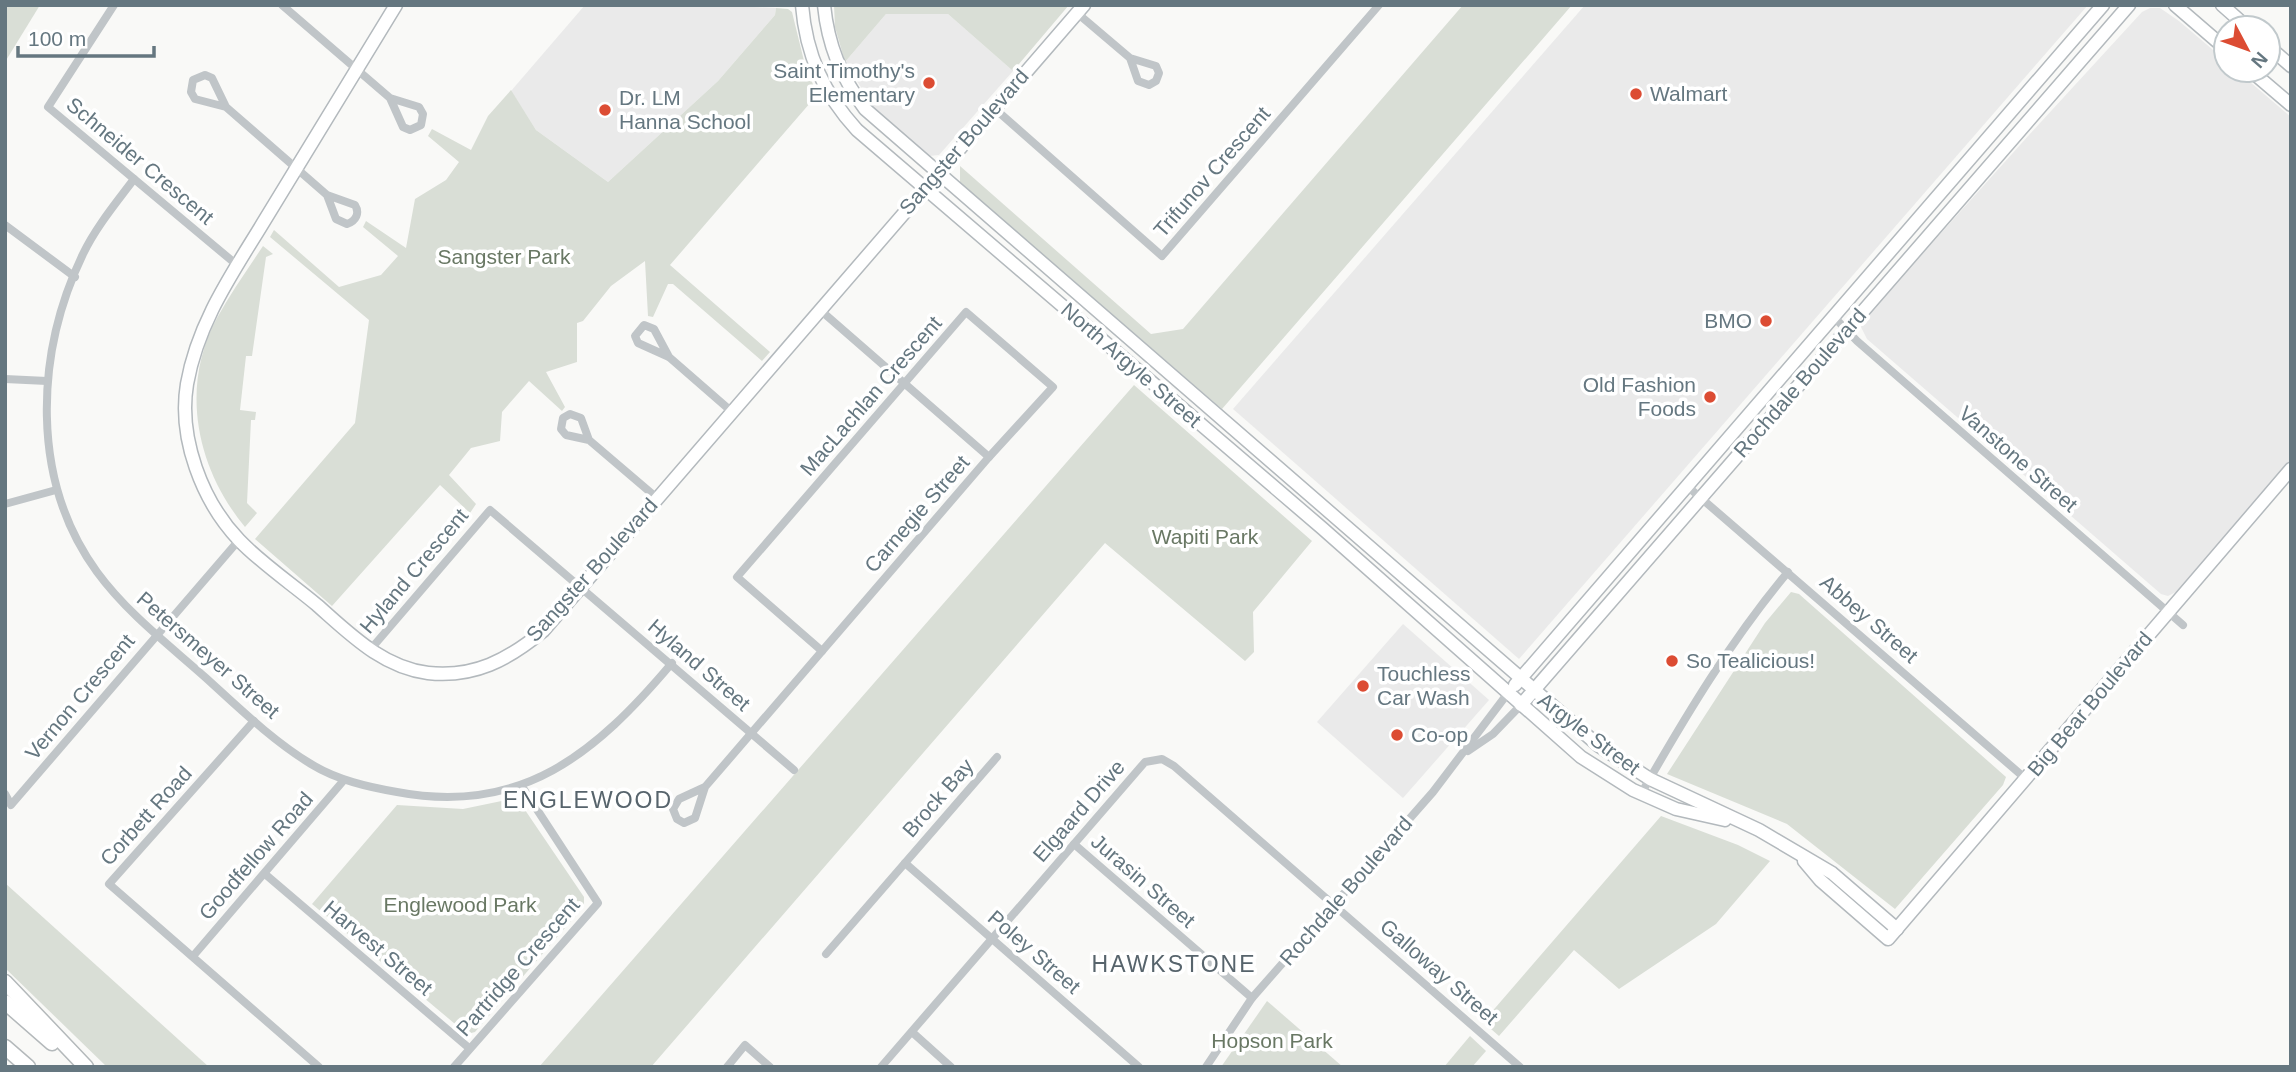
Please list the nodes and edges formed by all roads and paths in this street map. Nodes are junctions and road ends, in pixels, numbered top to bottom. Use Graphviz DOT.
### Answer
graph roads {
  1 [pos="114,5"];
  2 [pos="282,5"];
  3 [pos="396,5"];
  4 [pos="802,5"];
  5 [pos="824,5"];
  6 [pos="1379,5"];
  7 [pos="2103,5"];
  8 [pos="2129,5"];
  9 [pos="2175,5"];
  10 [pos="1081,9"];
  11 [pos="2212,37"];
  12 [pos="1129,58"];
  13 [pos="356,71"];
  14 [pos="2266,84"];
  15 [pos="390,98"];
  16 [pos="2291,105"];
  17 [pos="226,107"];
  18 [pos="994,108"];
  19 [pos="296,168"];
  20 [pos="938,172"];
  21 [pos="134,179"];
  22 [pos="924,187"];
  23 [pos="327,195"];
  24 [pos="5,225"];
  25 [pos="237,265"];
  26 [pos="75,277"];
  27 [pos="819,309"];
  28 [pos="1833,316"];
  29 [pos="1847,329"];
  30 [pos="670,357"];
  31 [pos="5,379"];
  32 [pos="47,381"];
  33 [pos="904,385"];
  34 [pos="731,411"];
  35 [pos="589,440"];
  36 [pos="989,457"];
  37 [pos="2291,469"];
  38 [pos="1687,486"];
  39 [pos="56,490"];
  40 [pos="657,498"];
  41 [pos="1701,498"];
  42 [pos="5,504"];
  43 [pos="239,540"];
  44 [pos="1788,572"];
  45 [pos="580,587"];
  46 [pos="2167,612"];
  47 [pos="2183,625"];
  48 [pos="157,634"];
  49 [pos="370,650"];
  50 [pos="822,651"];
  51 [pos="672,663"];
  52 [pos="1520,679"];
  53 [pos="1532,690"];
  54 [pos="1508,693"];
  55 [pos="1521,705"];
  56 [pos="254,721"];
  57 [pos="751,734"];
  58 [pos="1465,753"];
  59 [pos="998,757"];
  60 [pos="794,770"];
  61 [pos="344,779"];
  62 [pos="1650,779"];
  63 [pos="2026,779"];
  64 [pos="521,785"];
  65 [pos="705,787"];
  66 [pos="5,794"];
  67 [pos="1641,794"];
  68 [pos="1736,821"];
  69 [pos="1074,844"];
  70 [pos="1801,857"];
  71 [pos="905,863"];
  72 [pos="265,874"];
  73 [pos="1334,904"];
  74 [pos="1897,929"];
  75 [pos="992,939"];
  76 [pos="1888,939"];
  77 [pos="826,954"];
  78 [pos="194,955"];
  79 [pos="5,982"];
  80 [pos="1252,998"];
  81 [pos="5,1002"];
  82 [pos="912,1032"];
  83 [pos="5,1047"];
  84 [pos="469,1048"];
  85 [pos="28,1067"];
  86 [pos="79,1067"];
  87 [pos="86,1067"];
  88 [pos="319,1067"];
  89 [pos="454,1067"];
  90 [pos="727,1067"];
  91 [pos="770,1067"];
  92 [pos="881,1067"];
  93 [pos="951,1067"];
  94 [pos="1139,1067"];
  95 [pos="1206,1067"];
  96 [pos="1520,1067"];
  1 -- 21 [label="street, Schneider Crescent"];
  2 -- 13 [label="street"];
  3 -- 13 [label="street, Sangster Boulevard"];
  4 -- 22 [label="street, North Argyle Street"];
  5 -- 20 [label="street, North Argyle Street"];
  6 -- 18 [label="street, Trifunov Crescent"];
  7 -- 28 [label="street, Rochdale Boulevard"];
  8 -- 29 [label="street, Rochdale Boulevard"];
  9 -- 11 [label="street"];
  10 -- 12 [label="street"];
  10 -- 18 [label="street, Sangster Boulevard"];
  13 -- 15 [label="street"];
  13 -- 19 [label="street, Sangster Boulevard"];
  14 -- 16 [label="street"];
  15 -- 15 [label="street"];
  17 -- 17 [label="street"];
  17 -- 19 [label="street"];
  18 -- 20 [label="street, Sangster Boulevard"];
  19 -- 23 [label="street"];
  19 -- 25 [label="street, Sangster Boulevard"];
  20 -- 22 [label="street, Sangster Boulevard"];
  20 -- 52 [label="street, North Argyle Street"];
  21 -- 25 [label="street, Schneider Crescent"];
  21 -- 26 [label="street, Petersmeyer Street"];
  22 -- 27 [label="street, Sangster Boulevard"];
  22 -- 54 [label="street, North Argyle Street"];
  24 -- 26 [label="street"];
  25 -- 43 [label="street, Sangster Boulevard"];
  26 -- 32 [label="street, Petersmeyer Street"];
  27 -- 33 [label="street, Carnegie Street"];
  27 -- 34 [label="street, Sangster Boulevard"];
  28 -- 29 [label="street, Vanstone Street"];
  28 -- 38 [label="street, Rochdale Boulevard"];
  29 -- 41 [label="street, Rochdale Boulevard"];
  29 -- 46 [label="street, Vanstone Street"];
  30 -- 30 [label="street"];
  30 -- 34 [label="street"];
  31 -- 32 [label="street"];
  32 -- 39 [label="street, Petersmeyer Street"];
  33 -- 36 [label="street, Carnegie Street"];
  33 -- 36 [label="street, MacLachlan Crescent"];
  33 -- 50 [label="street, MacLachlan Crescent"];
  34 -- 40 [label="street, Sangster Boulevard"];
  35 -- 40 [label="street"];
  36 -- 50 [label="street, Carnegie Street"];
  37 -- 46 [label="street, Big Bear Boulevard"];
  38 -- 41 [label="street, Abbey Street"];
  38 -- 52 [label="street, Rochdale Boulevard"];
  39 -- 42 [label="street"];
  39 -- 48 [label="street, Petersmeyer Street"];
  40 -- 45 [label="street, Sangster Boulevard"];
  41 -- 44 [label="street, Abbey Street"];
  41 -- 53 [label="street, Rochdale Boulevard"];
  43 -- 48 [label="street, Vernon Crescent"];
  43 -- 49 [label="street, Sangster Boulevard"];
  44 -- 62 [label="street"];
  44 -- 63 [label="street, Abbey Street"];
  45 -- 49 [label="street, Sangster Boulevard"];
  45 -- 49 [label="street, Hyland Crescent"];
  45 -- 51 [label="street, Hyland Street"];
  46 -- 47 [label="street, Vanstone Street"];
  46 -- 63 [label="street, Big Bear Boulevard"];
  48 -- 56 [label="street, Petersmeyer Street"];
  48 -- 66 [label="street, Vernon Crescent"];
  50 -- 57 [label="street, Carnegie Street"];
  51 -- 57 [label="street, Hyland Street"];
  51 -- 64 [label="street, Petersmeyer Street"];
  52 -- 53 [label="street, Argyle Street"];
  52 -- 54 [label="street, Rochdale Boulevard"];
  53 -- 55 [label="street, Rochdale Boulevard"];
  53 -- 62 [label="street, Argyle Street"];
  54 -- 55 [label="street, Argyle Street"];
  54 -- 58 [label="street, Rochdale Boulevard"];
  55 -- 58 [label="street, Rochdale Boulevard"];
  55 -- 67 [label="street, Argyle Street"];
  56 -- 61 [label="street, Petersmeyer Street"];
  56 -- 78 [label="street, Corbett Road"];
  57 -- 60 [label="street, Hyland Street"];
  57 -- 65 [label="street, Carnegie Street"];
  58 -- 73 [label="street, Rochdale Boulevard"];
  59 -- 71 [label="street, Brock Bay"];
  61 -- 64 [label="street, Petersmeyer Street"];
  61 -- 72 [label="street, Goodfellow Road"];
  62 -- 67 [label="street"];
  62 -- 68 [label="street, Argyle Street"];
  63 -- 74 [label="street, Big Bear Boulevard"];
  64 -- 84 [label="street, Partridge Crescent"];
  65 -- 65 [label="street"];
  67 -- 68 [label="street, Argyle Street"];
  68 -- 70 [label="street, Argyle Street"];
  69 -- 73 [label="street, Elgaard Drive"];
  69 -- 75 [label="street, Elgaard Drive"];
  69 -- 80 [label="street, Jurasin Street"];
  70 -- 74 [label="street, Argyle Street"];
  70 -- 76 [label="street, Argyle Street"];
  71 -- 75 [label="street, Poley Street"];
  71 -- 77 [label="street, Brock Bay"];
  72 -- 78 [label="street, Goodfellow Road"];
  72 -- 84 [label="street, Harvest Street"];
  73 -- 80 [label="street, Rochdale Boulevard"];
  73 -- 96 [label="street, Galloway Street"];
  74 -- 76 [label="street, Big Bear Boulevard"];
  75 -- 82 [label="street, Elgaard Drive"];
  75 -- 94 [label="street, Poley Street"];
  78 -- 88 [label="street"];
  79 -- 87 [label="highway"];
  80 -- 95 [label="street, Rochdale Boulevard"];
  81 -- 86 [label="highway"];
  82 -- 92 [label="street, Elgaard Drive"];
  82 -- 93 [label="street"];
  83 -- 85 [label="highway"];
  84 -- 89 [label="street, Partridge Crescent"];
  90 -- 91 [label="street"];
}
